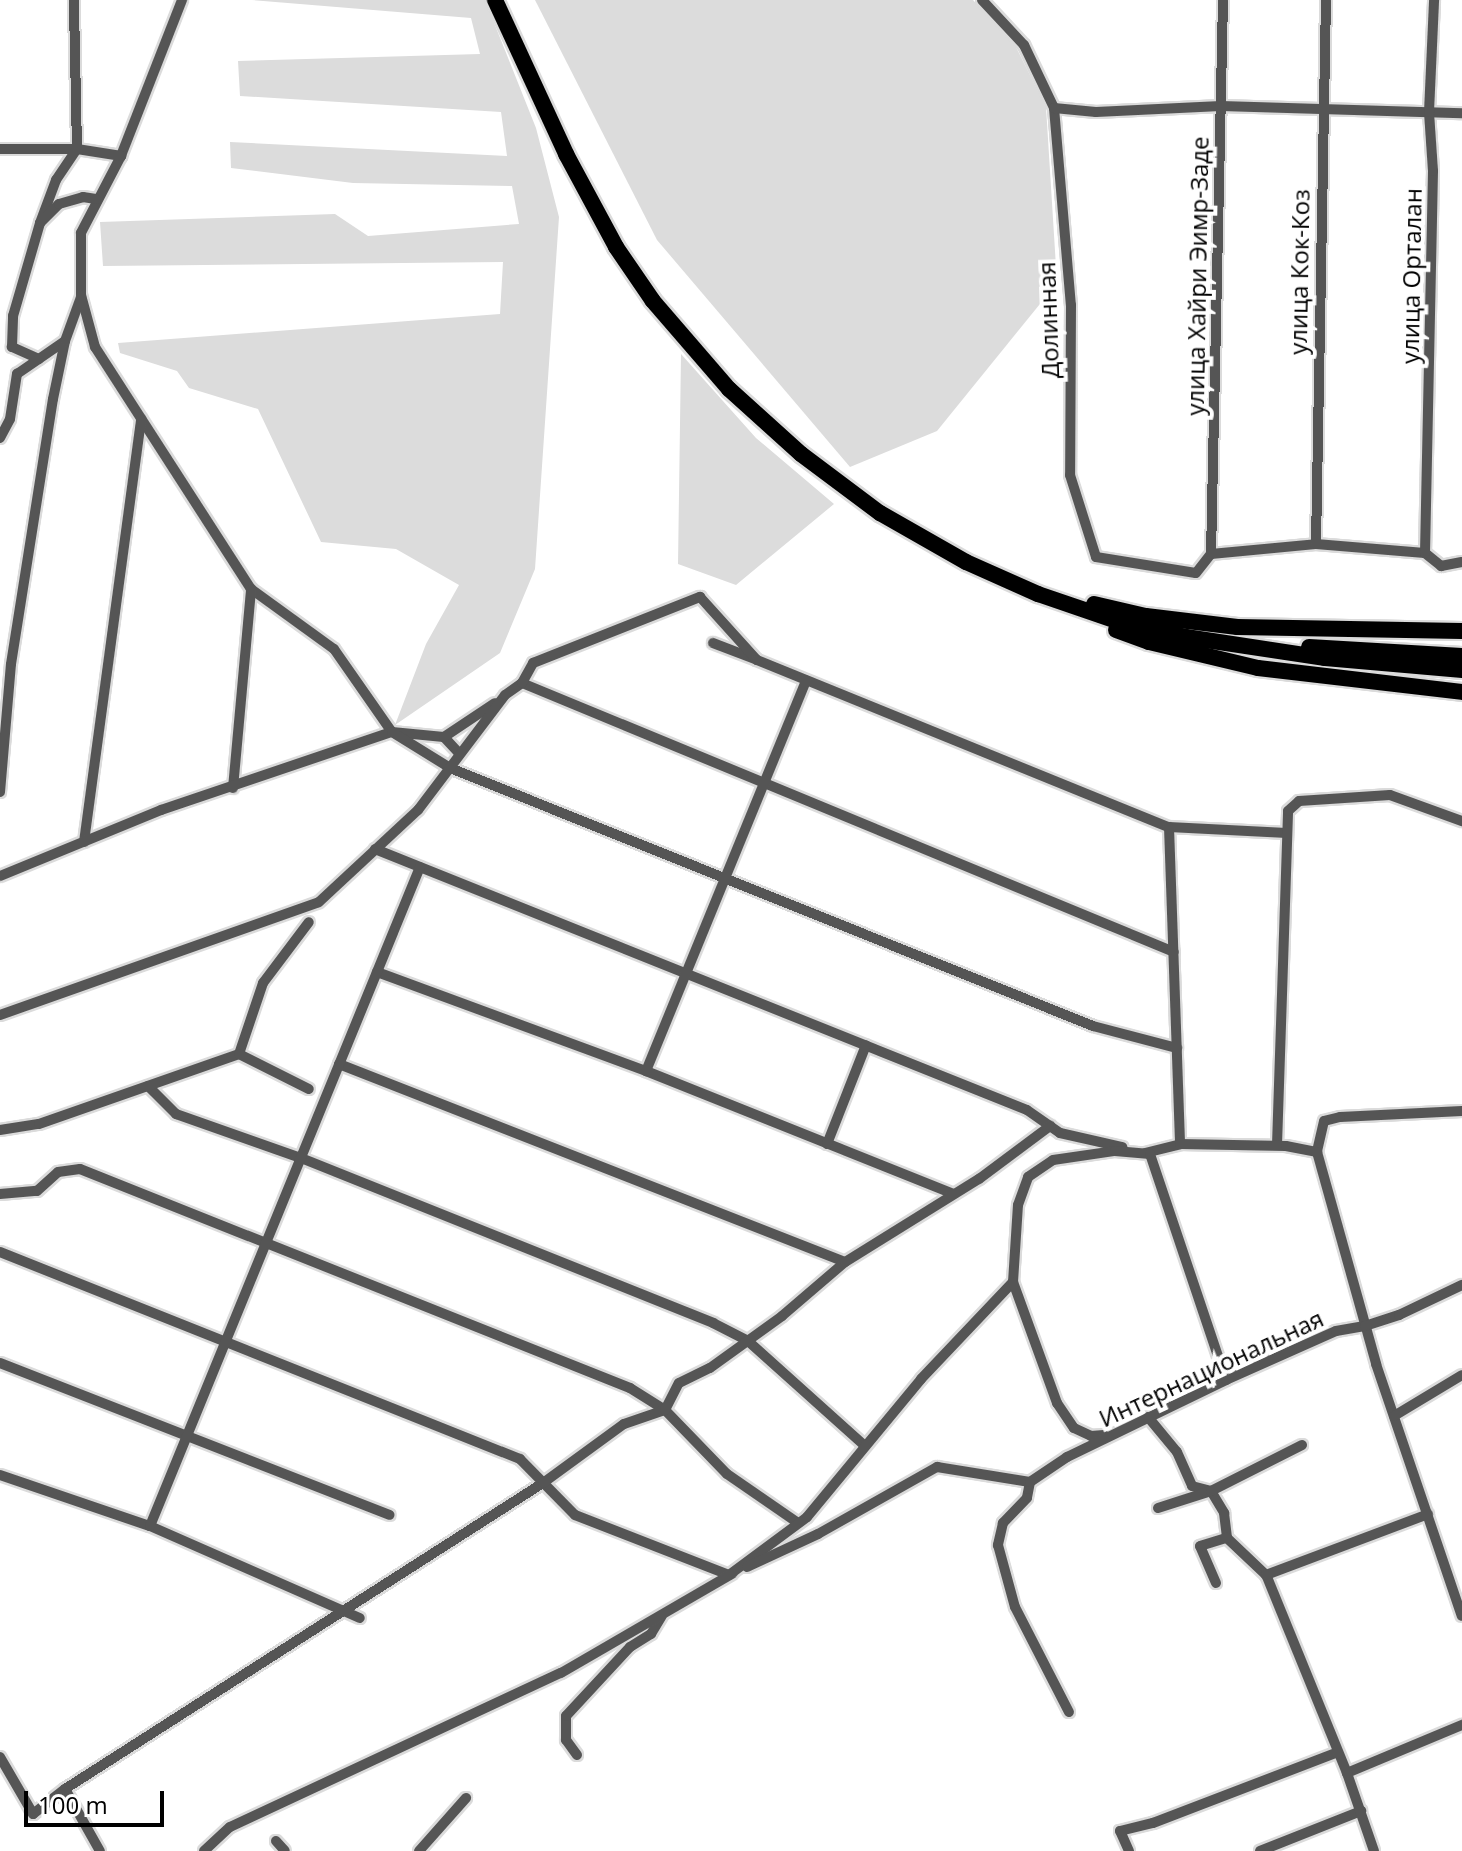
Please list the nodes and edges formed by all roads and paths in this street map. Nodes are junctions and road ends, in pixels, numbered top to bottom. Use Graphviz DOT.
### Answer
graph roads {
  1 [pos="74,0"];
  2 [pos="182,0"];
  3 [pos="495,0"];
  4 [pos="982,0"];
  5 [pos="1223,0"];
  6 [pos="1326,0"];
  7 [pos="1434,0"];
  8 [pos="1221,106"];
  9 [pos="1054,108"];
  10 [pos="1321,108"];
  11 [pos="1429,112"];
  12 [pos="1462,113"];
  13 [pos="0,149"];
  14 [pos="77,149"];
  15 [pos="121,156"];
  16 [pos="96,199"];
  17 [pos="40,223"];
  18 [pos="81,295"];
  19 [pos="65,341"];
  20 [pos="39,359"];
  21 [pos="141,419"];
  22 [pos="0,438"];
  23 [pos="1316,544"];
  24 [pos="1425,553"];
  25 [pos="1211,554"];
  26 [pos="1462,562"];
  27 [pos="251,589"];
  28 [pos="1038,594"];
  29 [pos="1462,631"];
  30 [pos="713,643"];
  31 [pos="1248,646"];
  32 [pos="1462,656"];
  33 [pos="757,660"];
  34 [pos="1462,670"];
  35 [pos="806,680"];
  36 [pos="522,683"];
  37 [pos="1462,692"];
  38 [pos="392,732"];
  39 [pos="444,737"];
  40 [pos="460,754"];
  41 [pos="450,768"];
  42 [pos="765,781"];
  43 [pos="233,788"];
  44 [pos="0,792"];
  45 [pos="1462,821"];
  46 [pos="1169,827"];
  47 [pos="1287,833"];
  48 [pos="84,842"];
  49 [pos="375,849"];
  50 [pos="420,867"];
  51 [pos="0,876"];
  52 [pos="725,878"];
  53 [pos="309,922"];
  54 [pos="1174,952"];
  55 [pos="377,972"];
  56 [pos="686,973"];
  57 [pos="0,1015"];
  58 [pos="866,1045"];
  59 [pos="1177,1048"];
  60 [pos="239,1054"];
  61 [pos="339,1064"];
  62 [pos="646,1071"];
  63 [pos="148,1086"];
  64 [pos="309,1089"];
  65 [pos="1462,1111"];
  66 [pos="1050,1126"];
  67 [pos="0,1130"];
  68 [pos="827,1144"];
  69 [pos="1180,1144"];
  70 [pos="1277,1145"];
  71 [pos="1317,1152"];
  72 [pos="1150,1154"];
  73 [pos="301,1158"];
  74 [pos="0,1194"];
  75 [pos="953,1194"];
  76 [pos="265,1244"];
  77 [pos="0,1252"];
  78 [pos="845,1262"];
  79 [pos="1013,1282"];
  80 [pos="1462,1285"];
  81 [pos="1365,1326"];
  82 [pos="226,1340"];
  83 [pos="748,1341"];
  84 [pos="0,1363"];
  85 [pos="1462,1375"];
  86 [pos="1226,1380"];
  87 [pos="665,1410"];
  88 [pos="1394,1416"];
  89 [pos="1148,1417"];
  90 [pos="1112,1435"];
  91 [pos="187,1436"];
  92 [pos="1302,1445"];
  93 [pos="865,1446"];
  94 [pos="0,1475"];
  95 [pos="1030,1482"];
  96 [pos="543,1483"];
  97 [pos="1211,1491"];
  98 [pos="1158,1508"];
  99 [pos="1428,1514"];
  100 [pos="389,1515"];
  101 [pos="798,1523"];
  102 [pos="150,1526"];
  103 [pos="1227,1538"];
  104 [pos="729,1575"];
  105 [pos="1266,1575"];
  106 [pos="1216,1583"];
  107 [pos="343,1610"];
  108 [pos="663,1613"];
  109 [pos="1462,1616"];
  110 [pos="360,1618"];
  111 [pos="1069,1712"];
  112 [pos="1462,1725"];
  113 [pos="1338,1752"];
  114 [pos="577,1755"];
  115 [pos="0,1757"];
  116 [pos="1347,1773"];
  117 [pos="65,1789"];
  118 [pos="466,1798"];
  119 [pos="1361,1811"];
  120 [pos="276,1841"];
  121 [pos="100,1851"];
  122 [pos="204,1851"];
  123 [pos="285,1851"];
  124 [pos="419,1851"];
  125 [pos="1129,1851"];
  126 [pos="1260,1851"];
  127 [pos="1374,1851"];
  1 -- 14 [label="street"];
  2 -- 15 [label="street"];
  3 -- 28 [label="main road"];
  4 -- 9 [label="street, Долинная"];
  5 -- 8 [label="street, улица Хайри Эимр-Заде"];
  6 -- 10 [label="street, улица Кок-Коз"];
  7 -- 11 [label="street, улица Орталан"];
  8 -- 9 [label="street"];
  8 -- 10 [label="street"];
  8 -- 25 [label="street, улица Хайри Эимр-Заде"];
  9 -- 25 [label="street, Долинная"];
  10 -- 11 [label="street"];
  10 -- 23 [label="street, улица Кок-Коз"];
  11 -- 12 [label="street"];
  11 -- 24 [label="street, улица Орталан"];
  13 -- 14 [label="street"];
  14 -- 15 [label="street"];
  14 -- 17 [label="street"];
  15 -- 16 [label="street"];
  16 -- 17 [label="street"];
  16 -- 18 [label="street"];
  17 -- 20 [label="street"];
  18 -- 19 [label="street"];
  18 -- 21 [label="street"];
  19 -- 20 [label="street"];
  19 -- 44 [label="street"];
  20 -- 22 [label="street"];
  21 -- 27 [label="street"];
  21 -- 48 [label="street"];
  23 -- 24 [label="street"];
  23 -- 25 [label="street"];
  24 -- 26 [label="street"];
  27 -- 38 [label="street"];
  27 -- 43 [label="street"];
  28 -- 29 [label="main road"];
  28 -- 31 [label="main road"];
  28 -- 37 [label="main road"];
  30 -- 33 [label="street"];
  31 -- 32 [label="main road"];
  31 -- 34 [label="main road"];
  33 -- 35 [label="street"];
  33 -- 36 [label="street"];
  35 -- 42 [label="street"];
  35 -- 46 [label="street"];
  36 -- 39 [label="street"];
  36 -- 40 [label="street"];
  36 -- 42 [label="street"];
  38 -- 39 [label="street"];
  38 -- 41 [label="street"];
  38 -- 43 [label="street"];
  39 -- 40 [label="street"];
  40 -- 41 [label="street"];
  41 -- 49 [label="street"];
  41 -- 52 [label="street"];
  42 -- 52 [label="street"];
  42 -- 54 [label="street"];
  43 -- 48 [label="street"];
  45 -- 47 [label="street"];
  46 -- 47 [label="street"];
  46 -- 54 [label="street"];
  47 -- 70 [label="street"];
  48 -- 51 [label="street"];
  49 -- 50 [label="street"];
  49 -- 57 [label="street"];
  50 -- 55 [label="street"];
  50 -- 56 [label="street"];
  52 -- 56 [label="street"];
  52 -- 59 [label="street"];
  53 -- 60 [label="street"];
  54 -- 59 [label="street"];
  55 -- 61 [label="street"];
  55 -- 62 [label="street"];
  56 -- 58 [label="street"];
  56 -- 62 [label="street"];
  58 -- 66 [label="street"];
  58 -- 68 [label="street"];
  59 -- 69 [label="street"];
  60 -- 63 [label="street"];
  60 -- 64 [label="street"];
  61 -- 73 [label="street"];
  61 -- 78 [label="street"];
  62 -- 68 [label="street"];
  63 -- 67 [label="street"];
  63 -- 73 [label="street"];
  65 -- 71 [label="street"];
  66 -- 72 [label="street"];
  66 -- 75 [label="street"];
  68 -- 75 [label="street"];
  69 -- 70 [label="street"];
  69 -- 72 [label="street"];
  70 -- 71 [label="street"];
  71 -- 81 [label="street"];
  72 -- 79 [label="street"];
  72 -- 86 [label="street"];
  73 -- 76 [label="street"];
  73 -- 83 [label="street"];
  74 -- 76 [label="street"];
  75 -- 78 [label="street"];
  76 -- 82 [label="street"];
  76 -- 87 [label="street"];
  77 -- 82 [label="street"];
  78 -- 83 [label="street"];
  79 -- 90 [label="street"];
  79 -- 93 [label="street"];
  80 -- 81 [label="street, Интернациональная"];
  81 -- 86 [label="street, Интернациональная"];
  81 -- 88 [label="street"];
  82 -- 91 [label="street"];
  82 -- 96 [label="street"];
  83 -- 87 [label="street"];
  83 -- 93 [label="street"];
  84 -- 91 [label="street"];
  85 -- 88 [label="street"];
  86 -- 89 [label="street, Интернациональная"];
  87 -- 96 [label="street"];
  87 -- 101 [label="street"];
  88 -- 99 [label="street"];
  89 -- 90 [label="street, Интернациональная"];
  89 -- 97 [label="street"];
  90 -- 95 [label="street, Интернациональная"];
  91 -- 100 [label="street"];
  91 -- 102 [label="street"];
  92 -- 97 [label="street"];
  93 -- 101 [label="street"];
  94 -- 102 [label="street"];
  95 -- 104 [label="street"];
  95 -- 111 [label="street"];
  96 -- 104 [label="street"];
  96 -- 107 [label="street"];
  97 -- 98 [label="street"];
  97 -- 103 [label="street"];
  99 -- 105 [label="street"];
  99 -- 109 [label="street"];
  101 -- 104 [label="street"];
  102 -- 107 [label="street"];
  103 -- 105 [label="street"];
  103 -- 106 [label="street"];
  104 -- 108 [label="street"];
  105 -- 113 [label="street"];
  107 -- 110 [label="street"];
  107 -- 117 [label="street"];
  108 -- 114 [label="street"];
  108 -- 122 [label="street"];
  112 -- 116 [label="street"];
  113 -- 116 [label="street"];
  113 -- 125 [label="street"];
  115 -- 117 [label="street"];
  116 -- 119 [label="street"];
  117 -- 121 [label="street"];
  118 -- 124 [label="street"];
  119 -- 126 [label="street"];
  119 -- 127 [label="street"];
  120 -- 123 [label="street"];
}
